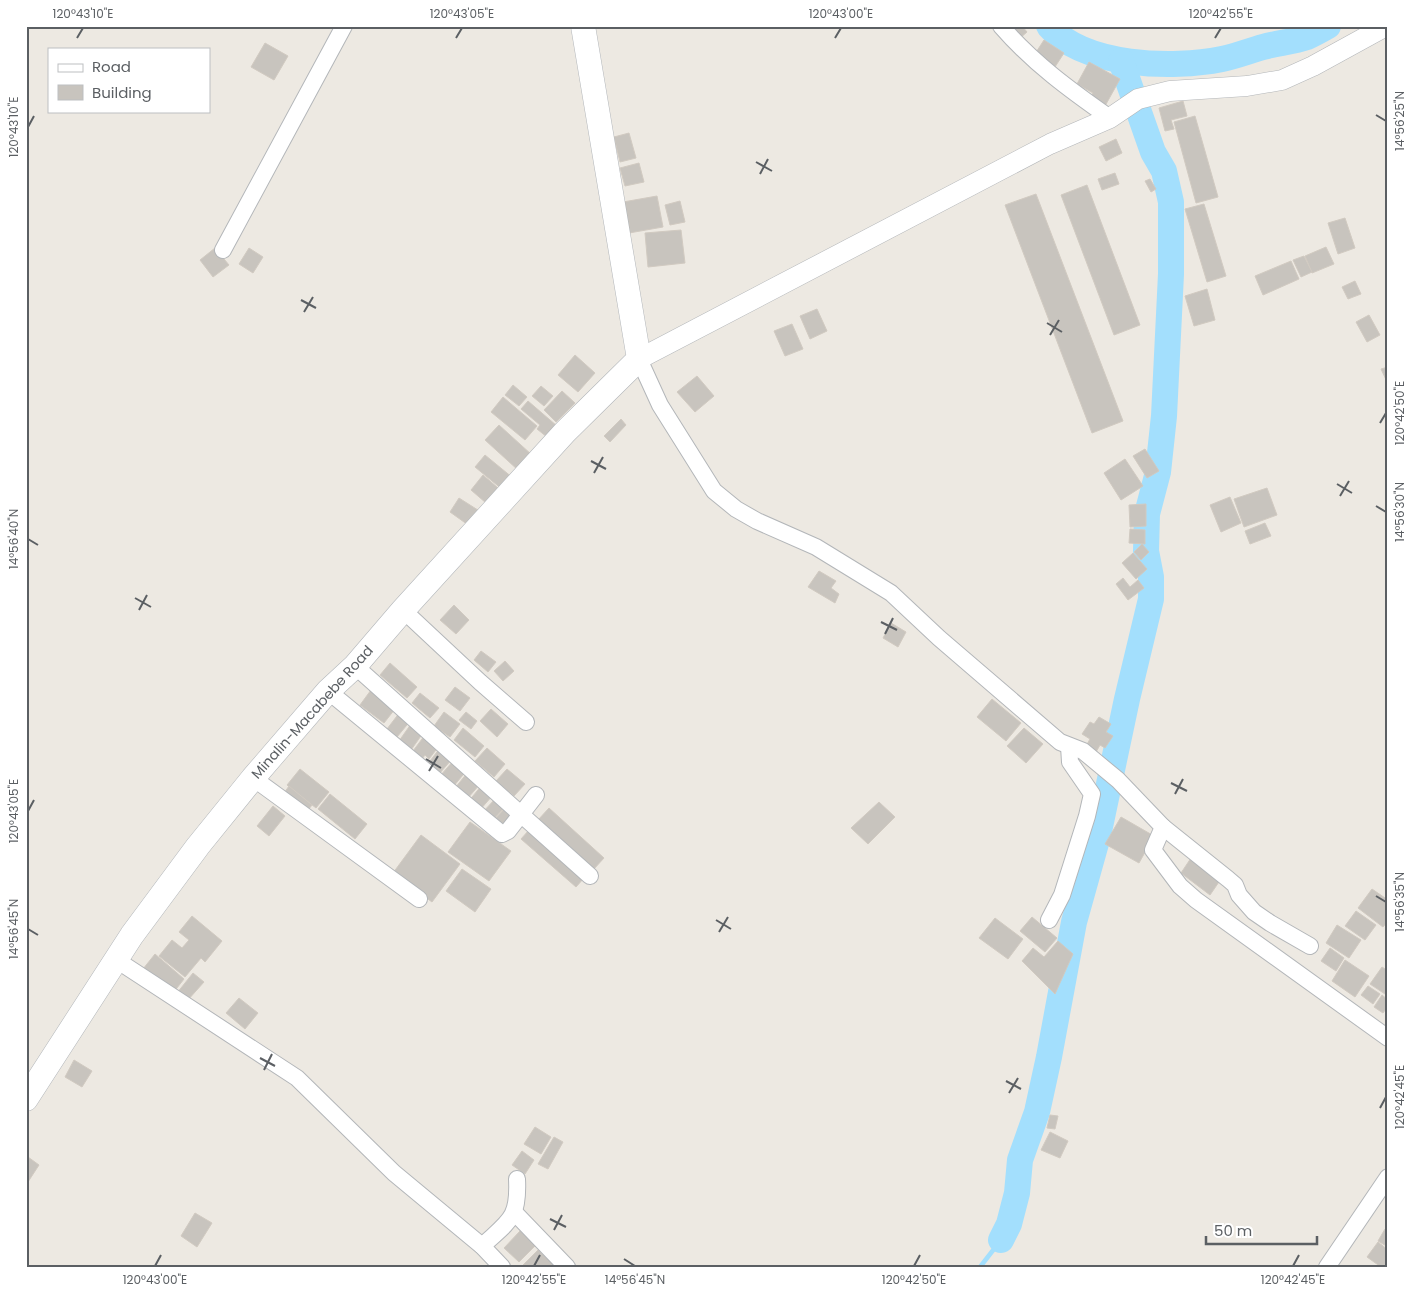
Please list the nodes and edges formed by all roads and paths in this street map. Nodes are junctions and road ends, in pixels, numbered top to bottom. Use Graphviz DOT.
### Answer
graph roads {
  1 [pos="344,26"];
  2 [pos="583,26"];
  3 [pos="1001,26"];
  4 [pos="1386,26"];
  5 [pos="1110,118"];
  6 [pos="223,250"];
  7 [pos="639,359"];
  8 [pos="403,610"];
  9 [pos="355,666"];
  10 [pos="328,691"];
  11 [pos="526,722"];
  12 [pos="1076,748"];
  13 [pos="253,778"];
  14 [pos="536,795"];
  15 [pos="522,814"];
  16 [pos="1163,827"];
  17 [pos="590,876"];
  18 [pos="418,899"];
  19 [pos="1048,920"];
  20 [pos="1310,946"];
  21 [pos="115,959"];
  22 [pos="1388,1038"];
  23 [pos="26,1099"];
  24 [pos="1388,1177"];
  25 [pos="517,1179"];
  26 [pos="515,1213"];
  27 [pos="482,1246"];
  28 [pos="502,1267"];
  29 [pos="566,1267"];
  30 [pos="1327,1267"];
  1 -- 6 [label="street"];
  2 -- 7 [label="main road"];
  3 -- 5 [label="street"];
  4 -- 5 [label="street"];
  5 -- 7 [label="street"];
  7 -- 8 [label="main road, Minalin-Macabebe Road"];
  7 -- 12 [label="street"];
  8 -- 9 [label="main road, Minalin-Macabebe Road"];
  8 -- 11 [label="street"];
  9 -- 10 [label="main road, Minalin-Macabebe Road"];
  9 -- 15 [label="street"];
  10 -- 13 [label="main road, Minalin-Macabebe Road"];
  10 -- 15 [label="street"];
  12 -- 16 [label="street"];
  12 -- 19 [label="street"];
  13 -- 18 [label="street"];
  13 -- 21 [label="main road, Minalin-Macabebe Road"];
  14 -- 15 [label="street"];
  15 -- 17 [label="street"];
  16 -- 20 [label="street"];
  16 -- 22 [label="street"];
  21 -- 23 [label="main road, Minalin-Macabebe Road"];
  21 -- 27 [label="street"];
  24 -- 30 [label="street"];
  25 -- 26 [label="street"];
  26 -- 27 [label="street"];
  26 -- 29 [label="street"];
  27 -- 28 [label="street"];
}
